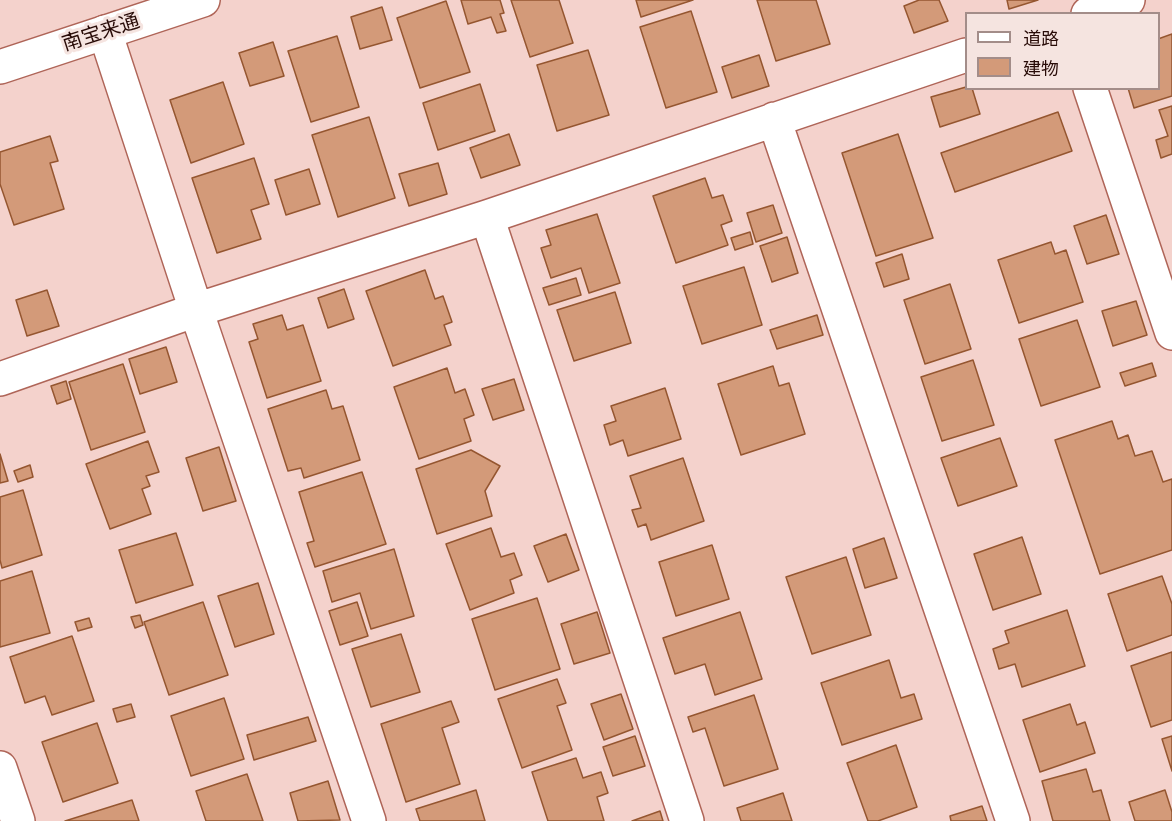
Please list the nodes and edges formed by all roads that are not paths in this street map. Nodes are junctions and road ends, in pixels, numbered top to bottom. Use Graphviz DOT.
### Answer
graph roads {
  1 [pos="203,0"];
  2 [pos="1128,0"];
  3 [pos="1094,12"];
  4 [pos="105,32"];
  5 [pos="965,55"];
  6 [pos="0,68"];
  7 [pos="1091,90"];
  8 [pos="774,119"];
  9 [pos="487,217"];
  10 [pos="196,310"];
  11 [pos="1172,333"];
  12 [pos="0,379"];
  13 [pos="0,768"];
  14 [pos="18,821"];
  15 [pos="369,821"];
  16 [pos="687,821"];
  17 [pos="1012,821"];
  1 -- 4 [label="street, 南宝来通"];
  2 -- 3 [label="street"];
  4 -- 6 [label="street, 南宝来通"];
  4 -- 10 [label="street"];
  5 -- 8 [label="street"];
  7 -- 11 [label="street"];
  8 -- 9 [label="street"];
  8 -- 17 [label="street"];
  9 -- 10 [label="street"];
  9 -- 16 [label="street"];
  10 -- 12 [label="street"];
  10 -- 15 [label="street"];
  13 -- 14 [label="street"];
}
